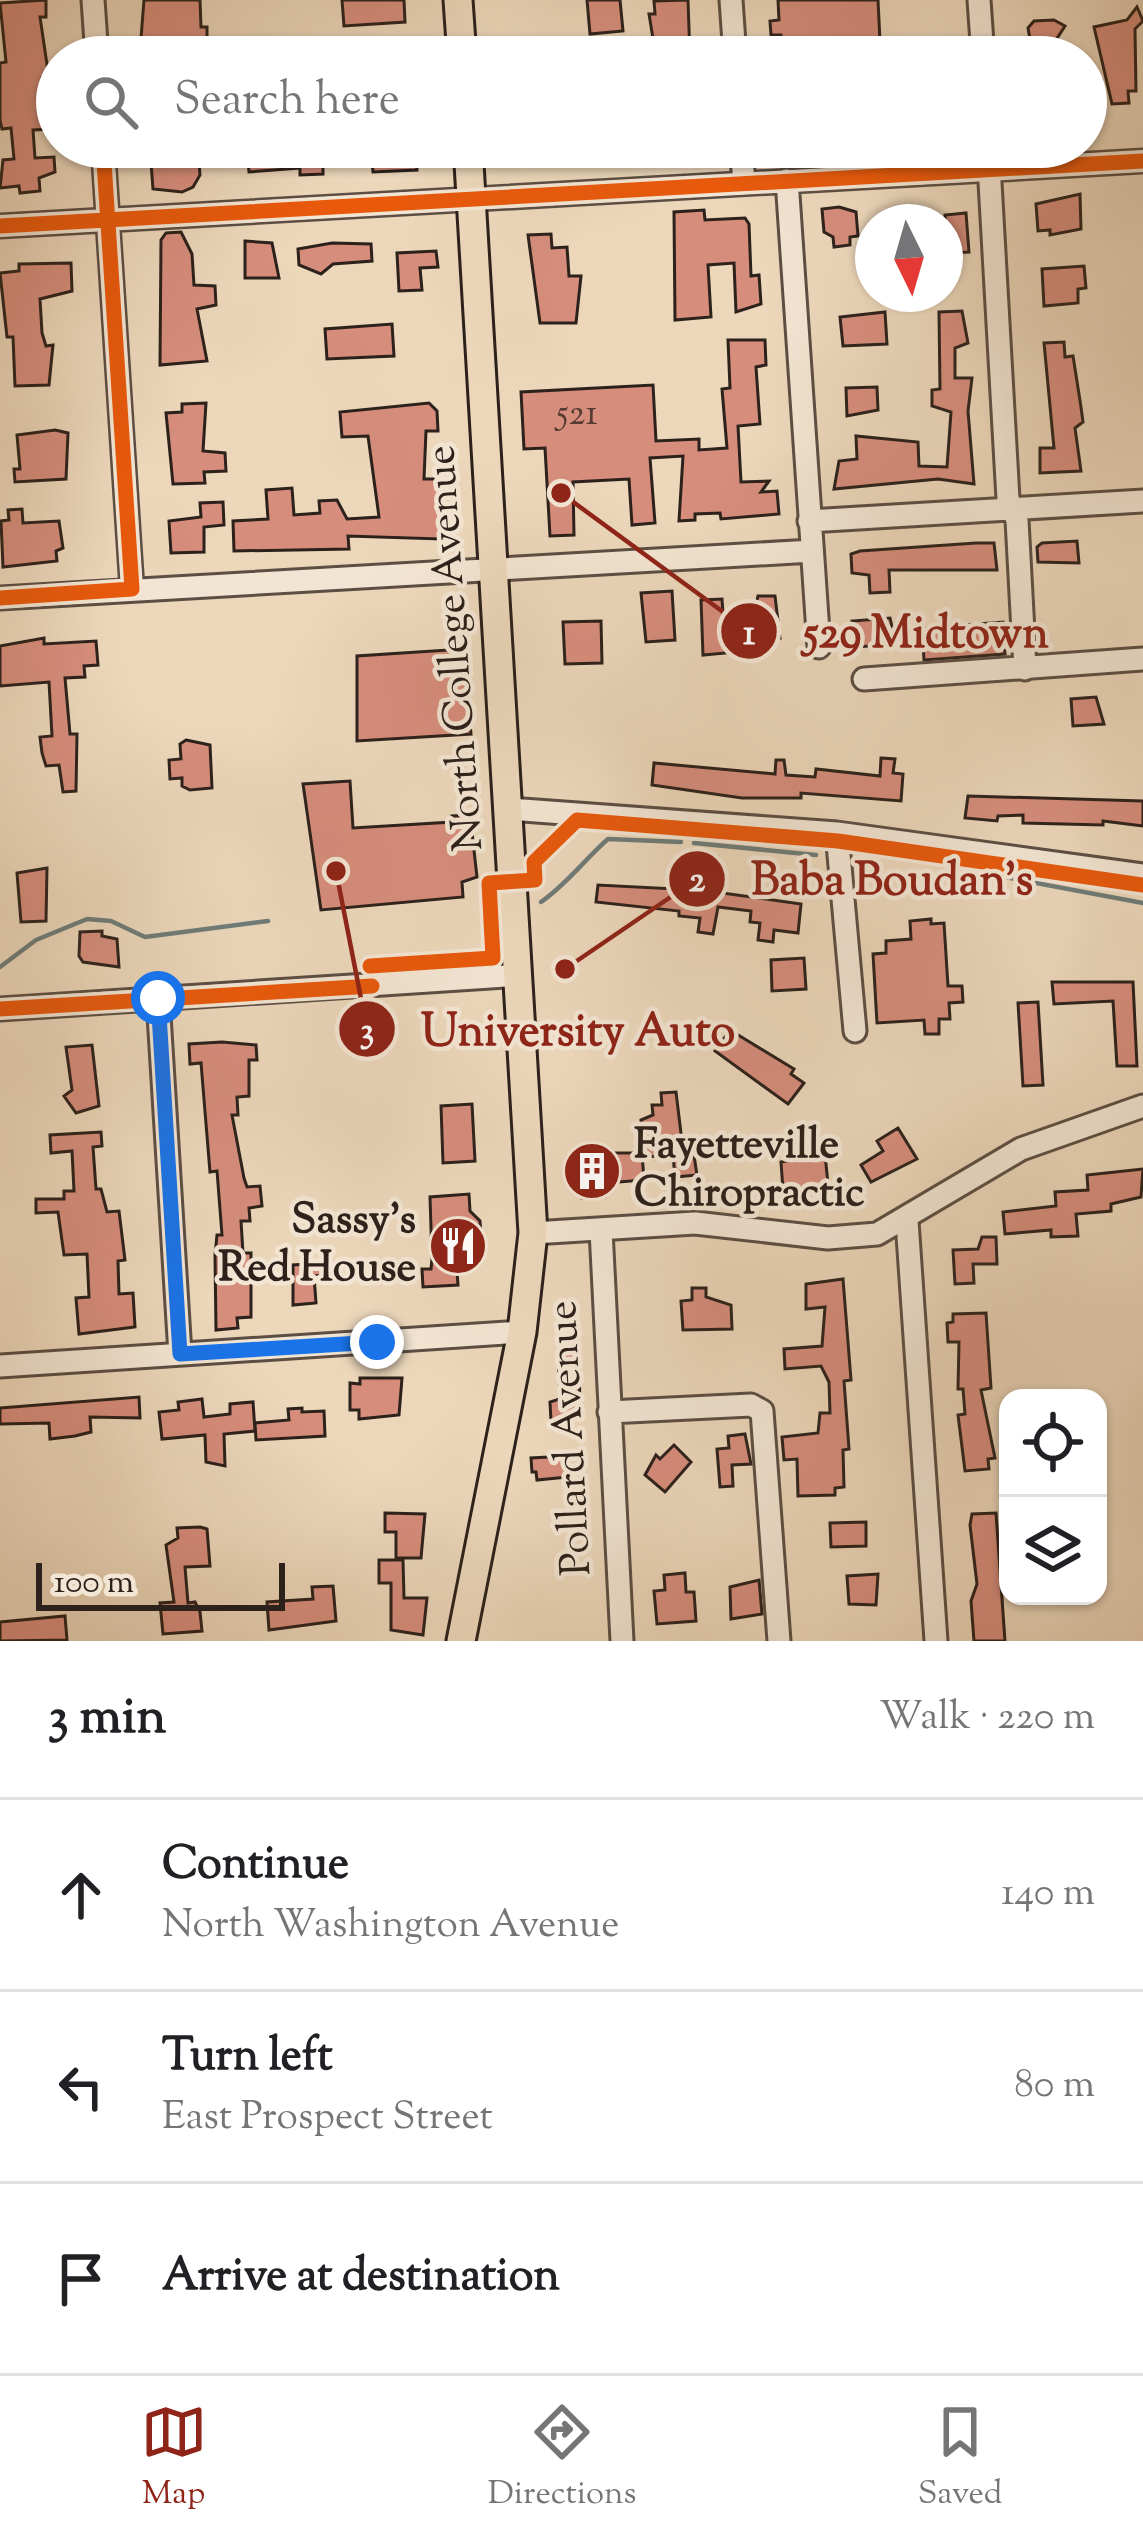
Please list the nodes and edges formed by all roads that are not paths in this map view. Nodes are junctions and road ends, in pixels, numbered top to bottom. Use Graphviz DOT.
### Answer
graph roads {
  1 [pos="93,0"];
  2 [pos="458,0"];
  3 [pos="731,0"];
  4 [pos="979,0"];
  5 [pos="96,36"];
  6 [pos="461,36"];
  7 [pos="734,36"];
  8 [pos="981,36"];
  9 [pos="1107,160"];
  10 [pos="1143,161"];
  11 [pos="104,168"];
  12 [pos="470,168"];
  13 [pos="743,168"];
  14 [pos="893,168"];
  15 [pos="990,168"];
  16 [pos="787,179"];
  17 [pos="744,182"];
  18 [pos="472,197"];
  19 [pos="108,220"];
  20 [pos="0,226"];
  21 [pos="1143,501"];
  22 [pos="1012,509"];
  23 [pos="809,521"];
  24 [pos="812,550"];
  25 [pos="494,570"];
  26 [pos="132,589"];
  27 [pos="0,598"];
  28 [pos="819,647"];
  29 [pos="1143,659"];
  30 [pos="1025,669"];
  31 [pos="864,679"];
  32 [pos="509,809"];
  33 [pos="837,833"];
  34 [pos="1143,875"];
  35 [pos="520,975"];
  36 [pos="158,998"];
  37 [pos="0,1009"];
  38 [pos="855,1030"];
  39 [pos="1143,1106"];
  40 [pos="907,1221"];
  41 [pos="602,1230"];
  42 [pos="532,1233"];
  43 [pos="522,1333"];
  44 [pos="180,1354"];
  45 [pos="0,1366"];
  46 [pos="609,1412"];
  47 [pos="461,1641"];
  48 [pos="622,1641"];
  49 [pos="779,1641"];
  50 [pos="937,1641"];
  1 -- 5 [label="street"];
  2 -- 6 [label="main road"];
  3 -- 7 [label="street"];
  4 -- 8 [label="street"];
  9 -- 10 [label="street"];
  11 -- 19 [label="street"];
  12 -- 18 [label="main road, North College Avenue"];
  13 -- 17 [label="street"];
  14 -- 16 [label="street"];
  15 -- 22 [label="street"];
  16 -- 17 [label="street"];
  16 -- 23 [label="street"];
  17 -- 18 [label="street"];
  18 -- 19 [label="street"];
  18 -- 25 [label="main road, North College Avenue"];
  19 -- 20 [label="street"];
  19 -- 26 [label="street"];
  21 -- 22 [label="street"];
  22 -- 23 [label="street"];
  22 -- 30 [label="street"];
  23 -- 24 [label="street"];
  24 -- 25 [label="street"];
  24 -- 28 [label="street"];
  25 -- 26 [label="street"];
  25 -- 32 [label="main road, North College Avenue"];
  26 -- 27 [label="street"];
  29 -- 30 [label="street"];
  30 -- 31 [label="street"];
  32 -- 33 [label="street"];
  32 -- 35 [label="main road, North College Avenue"];
  33 -- 34 [label="street"];
  33 -- 38 [label="street"];
  35 -- 36 [label="street"];
  35 -- 42 [label="main road, North College Avenue"];
  36 -- 37 [label="street"];
  36 -- 44 [label="street"];
  39 -- 40 [label="street"];
  40 -- 41 [label="street"];
  40 -- 50 [label="street"];
  41 -- 42 [label="street"];
  41 -- 46 [label="street, Pollard Avenue"];
  42 -- 43 [label="main road, North College Avenue"];
  43 -- 44 [label="street"];
  43 -- 47 [label="main road, North College Avenue"];
  44 -- 45 [label="street"];
  46 -- 48 [label="street, Pollard Avenue"];
  46 -- 49 [label="street"];
}
